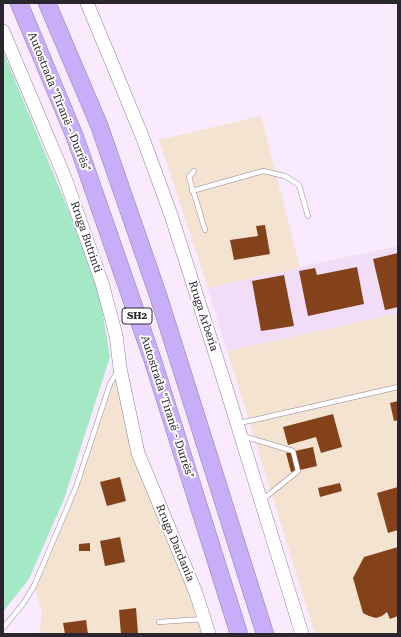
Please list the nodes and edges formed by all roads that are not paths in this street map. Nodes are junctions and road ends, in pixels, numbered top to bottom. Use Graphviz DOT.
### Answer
graph roads {
  1 [pos="19,3"];
  2 [pos="47,3"];
  3 [pos="87,3"];
  4 [pos="3,31"];
  5 [pos="194,171"];
  6 [pos="192,191"];
  7 [pos="308,216"];
  8 [pos="205,230"];
  9 [pos="120,368"];
  10 [pos="398,387"];
  11 [pos="237,423"];
  12 [pos="241,436"];
  13 [pos="138,453"];
  14 [pos="261,501"];
  15 [pos="204,619"];
  16 [pos="159,622"];
  17 [pos="3,628"];
  18 [pos="209,634"];
  19 [pos="239,634"];
  20 [pos="265,634"];
  21 [pos="302,634"];
  1 -- 19 [label="highway, Autostrada \"Tiranë - Durrës\" / SH2"];
  2 -- 20 [label="highway, SH2"];
  3 -- 11 [label="main road, Rruga Arberia"];
  4 -- 9 [label="main road, Rruga Butrinti"];
  5 -- 6 [label="lane"];
  6 -- 7 [label="lane"];
  6 -- 8 [label="lane"];
  9 -- 13 [label="main road, Rruga Butrinti"];
  9 -- 17 [label="lane"];
  10 -- 11 [label="lane"];
  11 -- 12 [label="main road, Rruga Arberia"];
  12 -- 14 [label="main road, Rruga Arberia"];
  12 -- 14 [label="lane"];
  13 -- 15 [label="main road, Rruga Dardania"];
  14 -- 21 [label="main road, Rruga Arberia"];
  15 -- 16 [label="lane"];
  15 -- 18 [label="main road, Rruga Dardania"];
}
